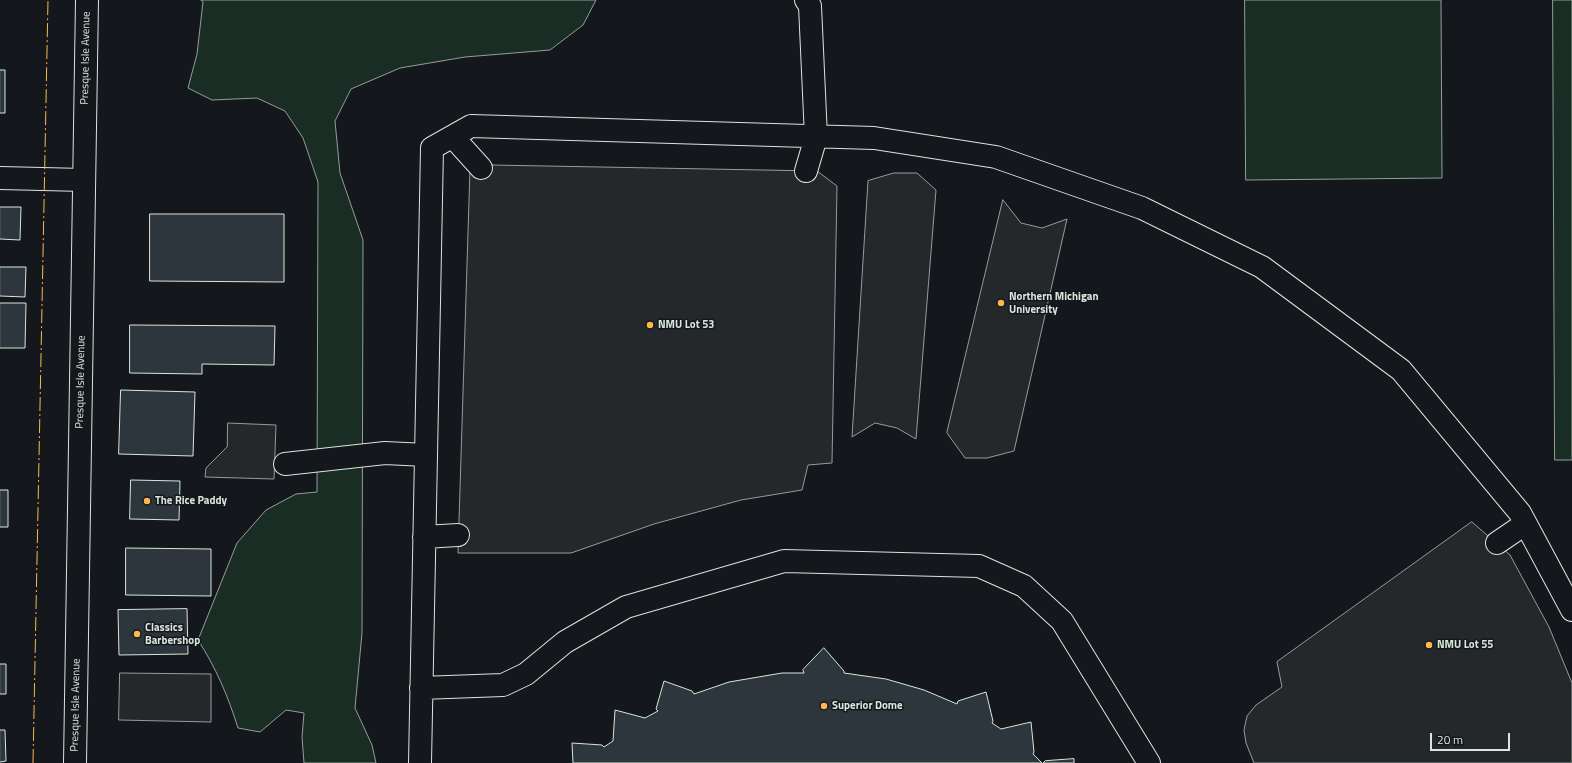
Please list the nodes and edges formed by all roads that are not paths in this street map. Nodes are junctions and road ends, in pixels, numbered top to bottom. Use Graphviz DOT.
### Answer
graph roads {
  1 [pos="87,0"];
  2 [pos="806,0"];
  3 [pos="453,137"];
  4 [pos="816,137"];
  5 [pos="481,168"];
  6 [pos="806,171"];
  7 [pos="0,178"];
  8 [pos="84,180"];
  9 [pos="426,455"];
  10 [pos="285,464"];
  11 [pos="1525,524"];
  12 [pos="458,535"];
  13 [pos="424,537"];
  14 [pos="1497,543"];
  15 [pos="1572,610"];
  16 [pos="421,688"];
  17 [pos="75,763"];
  18 [pos="420,763"];
  19 [pos="1149,763"];
  1 -- 8 [label="main road, Presque Isle Avenue"];
  2 -- 4 [label="main road"];
  3 -- 4 [label="main road"];
  3 -- 5 [label="main road"];
  3 -- 9 [label="main road"];
  4 -- 6 [label="main road"];
  4 -- 11 [label="main road"];
  7 -- 8 [label="main road"];
  8 -- 17 [label="main road, Presque Isle Avenue"];
  9 -- 10 [label="main road"];
  9 -- 13 [label="main road"];
  11 -- 14 [label="main road"];
  11 -- 15 [label="main road"];
  12 -- 13 [label="main road"];
  13 -- 16 [label="main road"];
  16 -- 18 [label="main road"];
  16 -- 19 [label="main road"];
}
